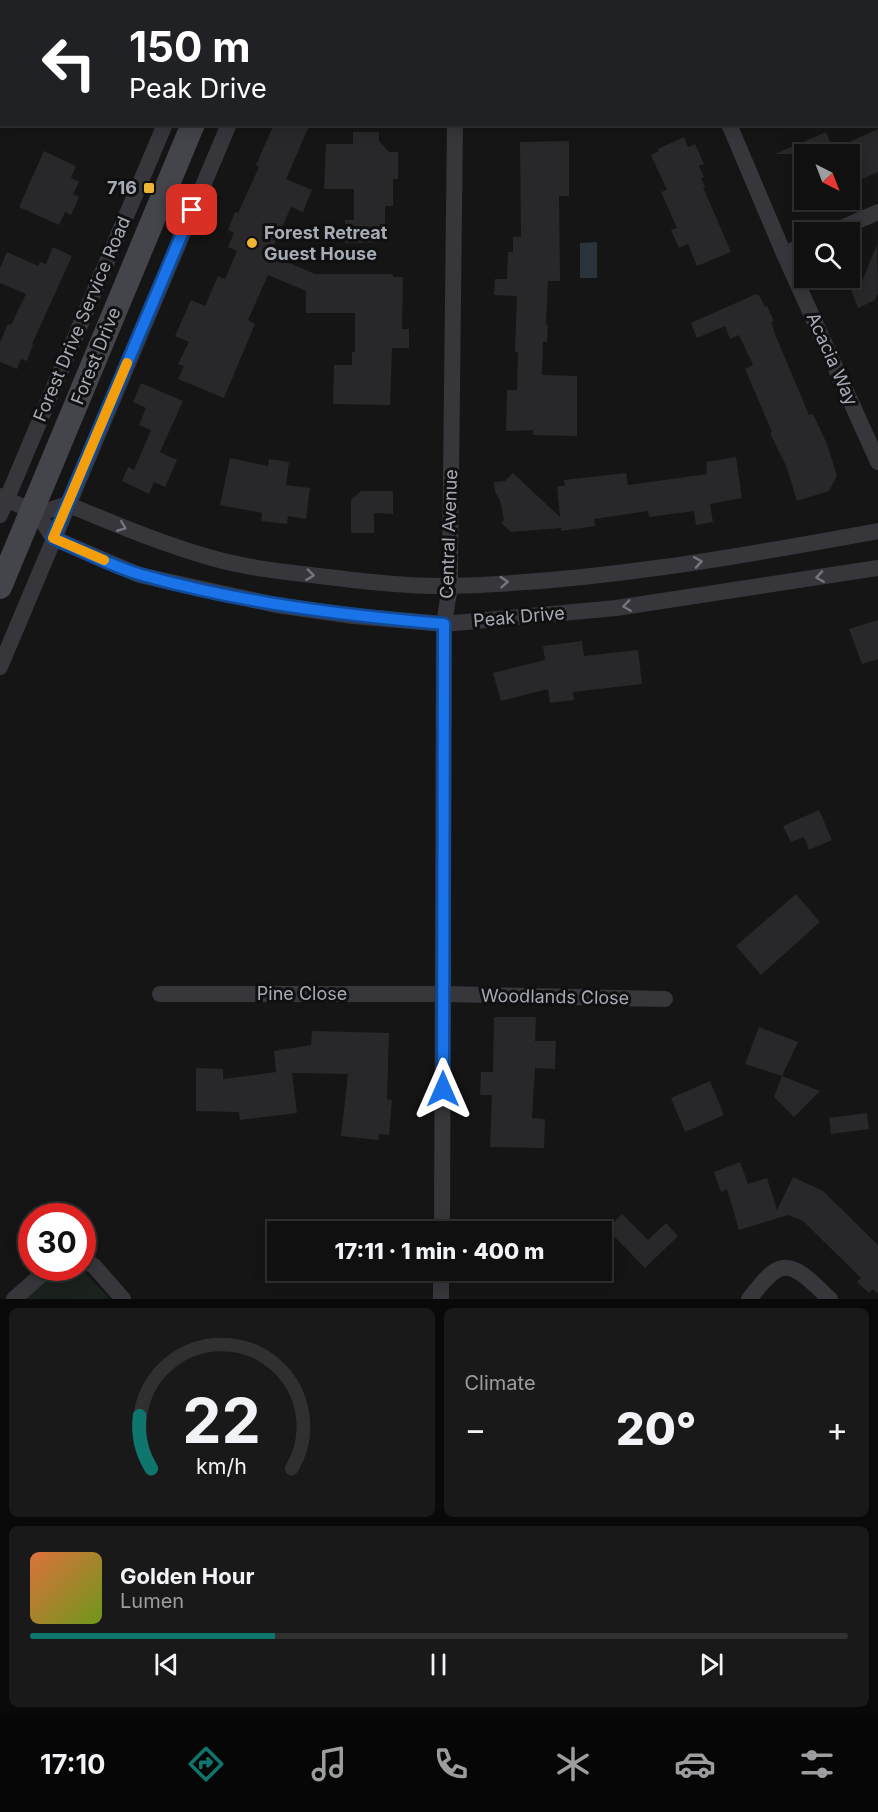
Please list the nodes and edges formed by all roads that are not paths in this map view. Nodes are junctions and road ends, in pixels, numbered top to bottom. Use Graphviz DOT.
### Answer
graph roads {
  1 [pos="164,126"];
  2 [pos="193,126"];
  3 [pos="228,126"];
  4 [pos="455,126"];
  5 [pos="730,126"];
  6 [pos="878,212"];
  7 [pos="855,222"];
  8 [pos="794,250"];
  9 [pos="784,254"];
  10 [pos="878,462"];
  11 [pos="2,504"];
  12 [pos="67,504"];
  13 [pos="35,512"];
  14 [pos="878,531"];
  15 [pos="53,538"];
  16 [pos="878,568"];
  17 [pos="450,586"];
  18 [pos="0,587"];
  19 [pos="444,624"];
  20 [pos="0,667"];
  21 [pos="160,994"];
  22 [pos="444,994"];
  23 [pos="665,999"];
  24 [pos="442,1221"];
  25 [pos="96,1268"];
  26 [pos="34,1281"];
  27 [pos="441,1281"];
  28 [pos="14,1299"];
  29 [pos="123,1299"];
  30 [pos="441,1299"];
  31 [pos="749,1299"];
  32 [pos="830,1299"];
  1 -- 11 [label="street, Forest Drive Service Road"];
  2 -- 13 [label="main road, Forest Drive"];
  3 -- 12 [label="street"];
  4 -- 17 [label="street, Central Avenue"];
  5 -- 9 [label="street, Acacia Way"];
  6 -- 7 [label="street"];
  8 -- 9 [label="street"];
  9 -- 10 [label="street, Acacia Way"];
  11 -- 13 [label="street"];
  12 -- 13 [label="street"];
  12 -- 15 [label="street"];
  12 -- 17 [label="street, Peak Drive, one-way"];
  13 -- 15 [label="street"];
  13 -- 18 [label="main road, Forest Drive"];
  17 -- 14 [label="street, Peak Drive, one-way"];
  15 -- 19 [label="street, Peak Drive"];
  15 -- 20 [label="street"];
  16 -- 19 [label="street, Peak Drive, one-way"];
  17 -- 19 [label="street, Central Avenue"];
  19 -- 22 [label="street, Central Avenue"];
  21 -- 22 [label="street, Pine Close"];
  22 -- 23 [label="street, Woodlands Close"];
  22 -- 24 [label="street, Central Avenue"];
  25 -- 29 [label="street"];
  26 -- 28 [label="street"];
  27 -- 30 [label="street"];
  31 -- 32 [label="street"];
}
